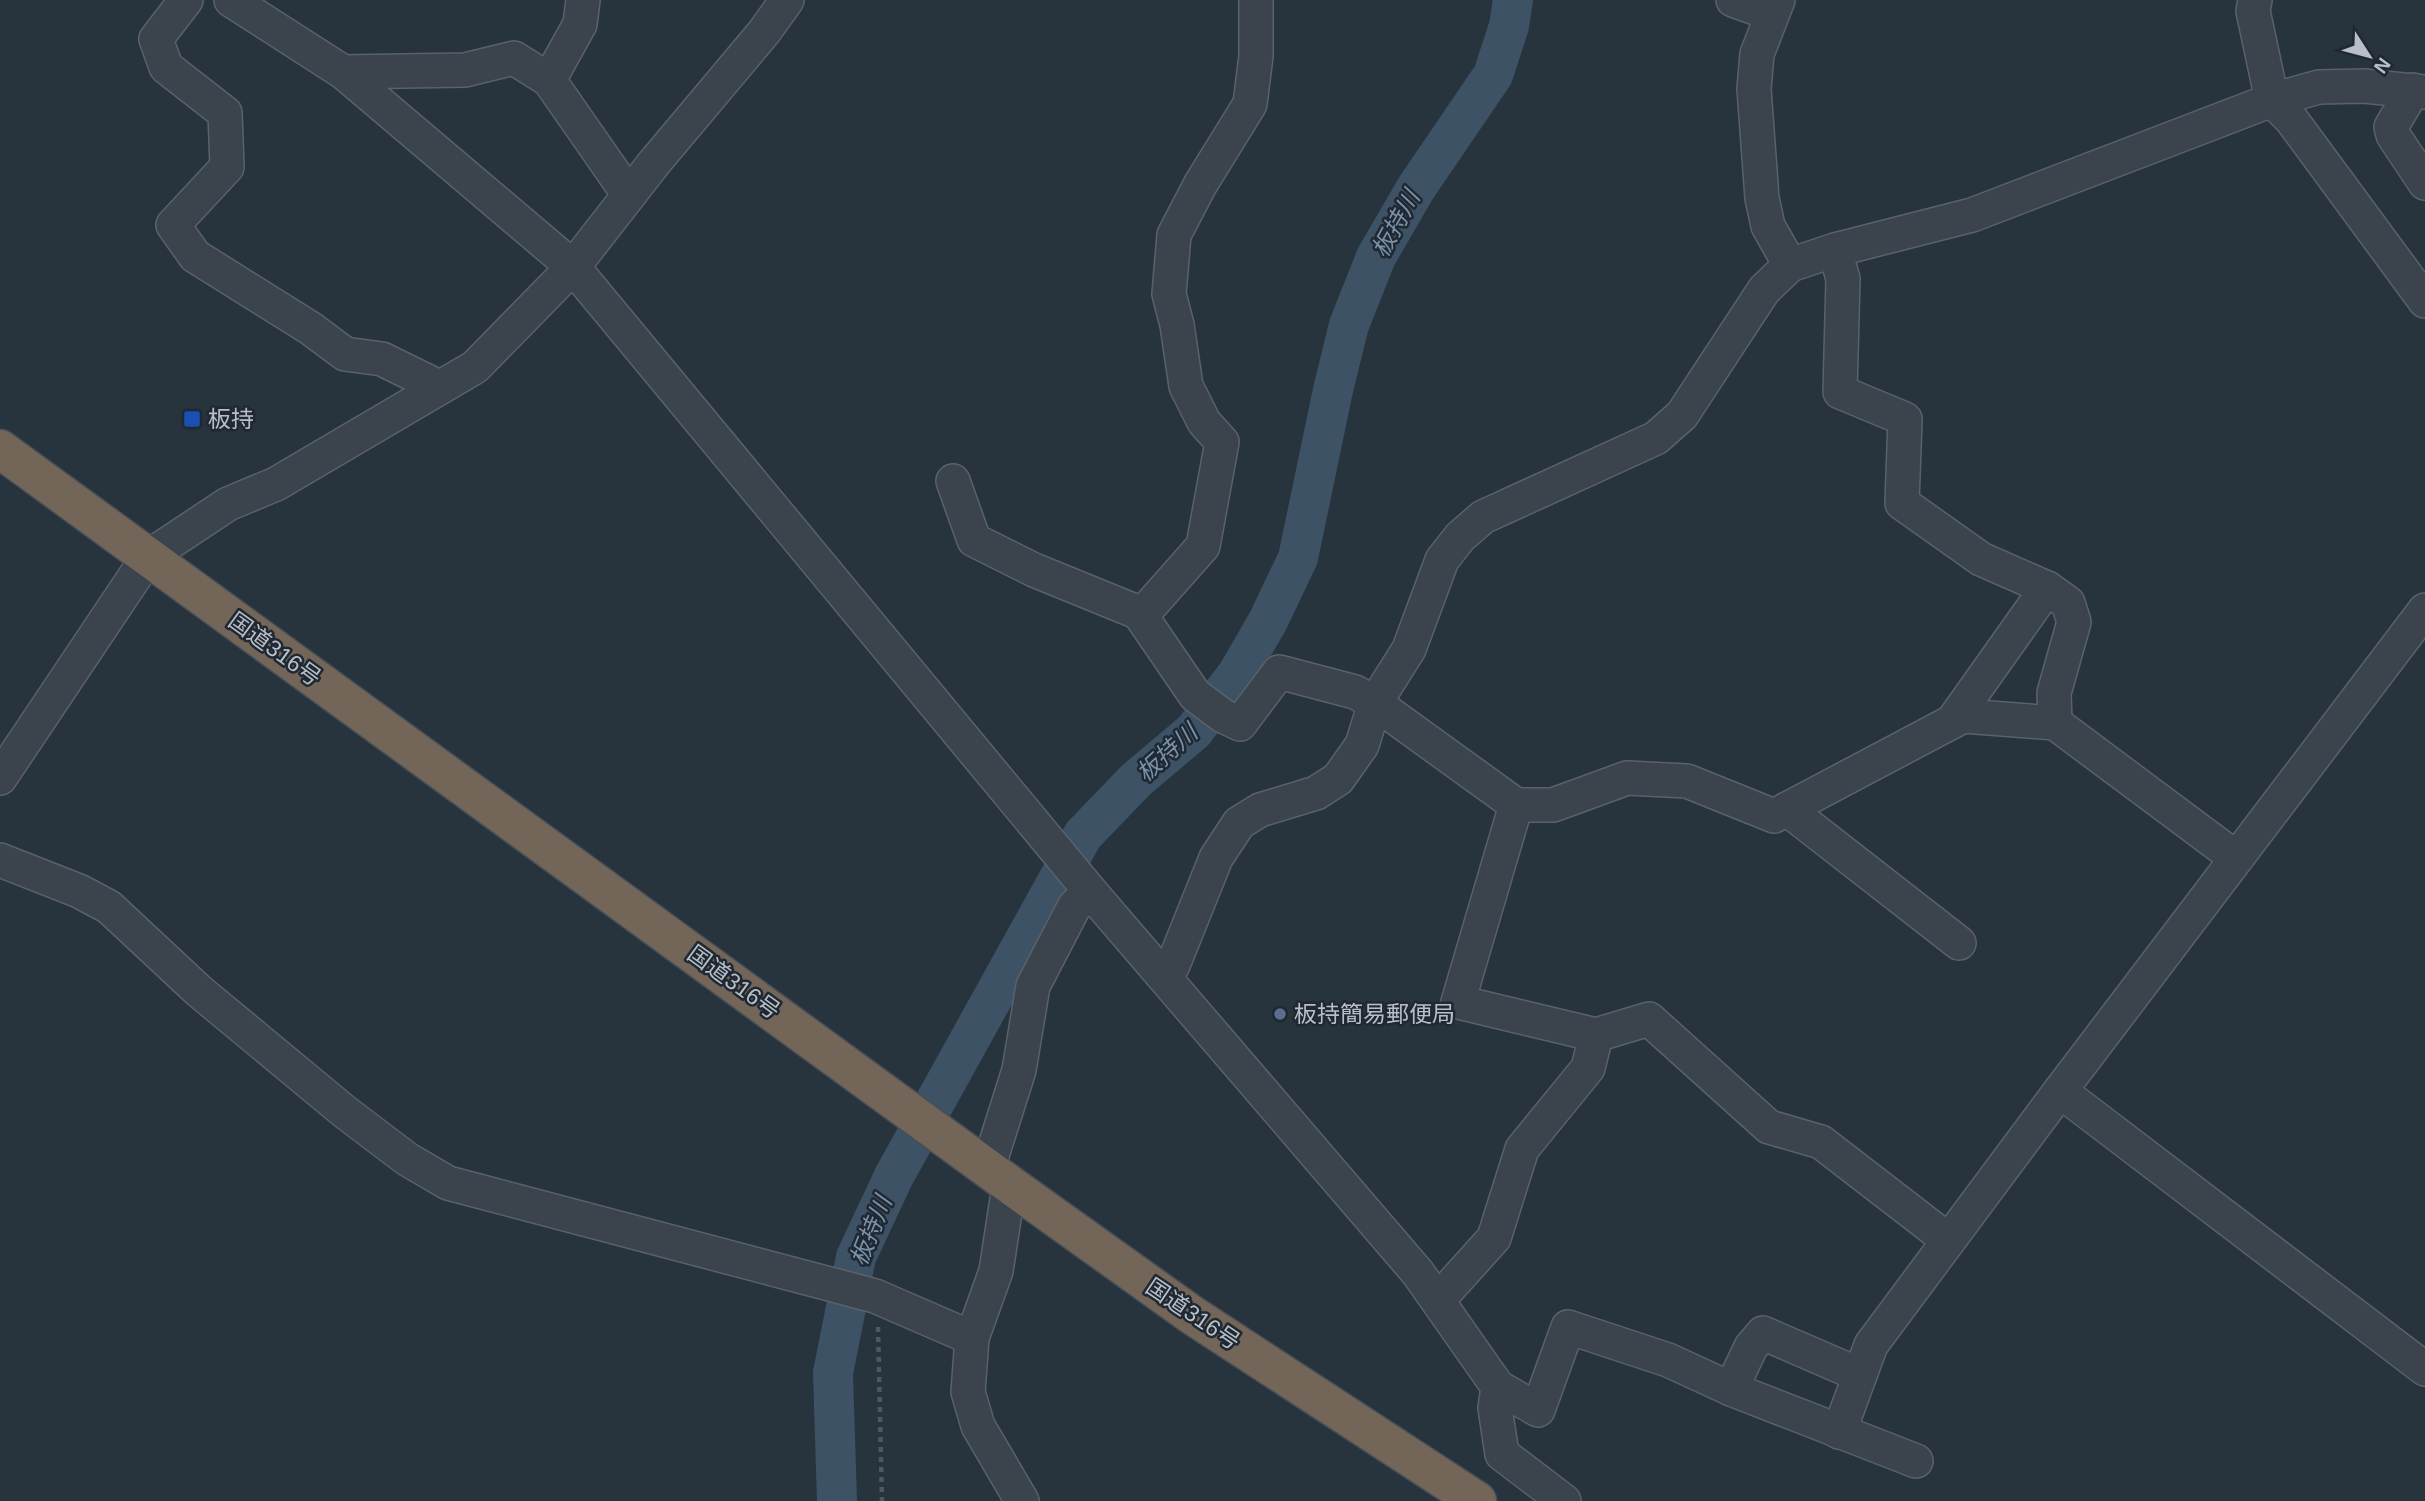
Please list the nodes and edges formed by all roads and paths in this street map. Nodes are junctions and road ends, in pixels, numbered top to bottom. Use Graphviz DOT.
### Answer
graph roads {
  1 [pos="186,0"];
  2 [pos="231,0"];
  3 [pos="583,0"];
  4 [pos="787,0"];
  5 [pos="1256,0"];
  6 [pos="1732,0"];
  7 [pos="2255,0"];
  8 [pos="1775,7"];
  9 [pos="343,72"];
  10 [pos="549,80"];
  11 [pos="2419,91"];
  12 [pos="2272,100"];
  13 [pos="2425,183"];
  14 [pos="629,195"];
  15 [pos="1835,250"];
  16 [pos="1790,265"];
  17 [pos="573,267"];
  18 [pos="2425,301"];
  19 [pos="439,387"];
  20 [pos="0,449"];
  21 [pos="953,481"];
  22 [pos="148,557"];
  23 [pos="2046,588"];
  24 [pos="2425,610"];
  25 [pos="1142,614"];
  26 [pos="1375,703"];
  27 [pos="1952,722"];
  28 [pos="2054,723"];
  29 [pos="0,778"];
  30 [pos="1516,805"];
  31 [pos="1787,809"];
  32 [pos="2235,858"];
  33 [pos="0,860"];
  34 [pos="1084,883"];
  35 [pos="1958,943"];
  36 [pos="1164,976"];
  37 [pos="1596,1035"];
  38 [pos="2060,1091"];
  39 [pos="989,1169"];
  40 [pos="1948,1240"];
  41 [pos="880,1298"];
  42 [pos="1438,1299"];
  43 [pos="972,1338"];
  44 [pos="2425,1369"];
  45 [pos="1860,1375"];
  46 [pos="1498,1387"];
  47 [pos="1731,1389"];
  48 [pos="1839,1432"];
  49 [pos="1916,1461"];
  50 [pos="882,1501"];
  51 [pos="1022,1501"];
  52 [pos="1476,1501"];
  53 [pos="1564,1501"];
  1 -- 19 [label="street"];
  2 -- 9 [label="street"];
  3 -- 10 [label="street"];
  4 -- 14 [label="street"];
  5 -- 25 [label="street"];
  6 -- 8 [label="street"];
  7 -- 12 [label="street"];
  8 -- 16 [label="street"];
  9 -- 10 [label="street"];
  9 -- 17 [label="street"];
  10 -- 14 [label="street"];
  11 -- 12 [label="street"];
  11 -- 13 [label="street"];
  12 -- 15 [label="street"];
  12 -- 18 [label="street"];
  14 -- 17 [label="street"];
  15 -- 16 [label="street"];
  15 -- 23 [label="street"];
  16 -- 26 [label="street"];
  17 -- 19 [label="street"];
  17 -- 34 [label="street"];
  19 -- 22 [label="street"];
  20 -- 22 [label="highway, 国道316号"];
  21 -- 25 [label="street"];
  22 -- 29 [label="street"];
  22 -- 39 [label="highway, 国道316号"];
  23 -- 27 [label="street"];
  23 -- 28 [label="street"];
  24 -- 32 [label="street"];
  25 -- 26 [label="street"];
  26 -- 30 [label="street"];
  26 -- 36 [label="street"];
  27 -- 28 [label="street"];
  27 -- 31 [label="street"];
  28 -- 32 [label="street"];
  30 -- 31 [label="street"];
  30 -- 37 [label="street"];
  31 -- 35 [label="street"];
  32 -- 38 [label="street"];
  33 -- 41 [label="street"];
  34 -- 36 [label="street"];
  34 -- 39 [label="street"];
  36 -- 42 [label="street"];
  37 -- 40 [label="street"];
  37 -- 42 [label="street"];
  38 -- 40 [label="street"];
  38 -- 44 [label="street"];
  39 -- 43 [label="street"];
  39 -- 52 [label="highway, 国道316号"];
  40 -- 45 [label="street"];
  41 -- 43 [label="street"];
  41 -- 50 [label="path"];
  42 -- 46 [label="street"];
  43 -- 51 [label="street"];
  45 -- 47 [label="street"];
  45 -- 48 [label="street"];
  46 -- 47 [label="street"];
  46 -- 53 [label="street"];
  47 -- 48 [label="street"];
  48 -- 49 [label="street"];
}
